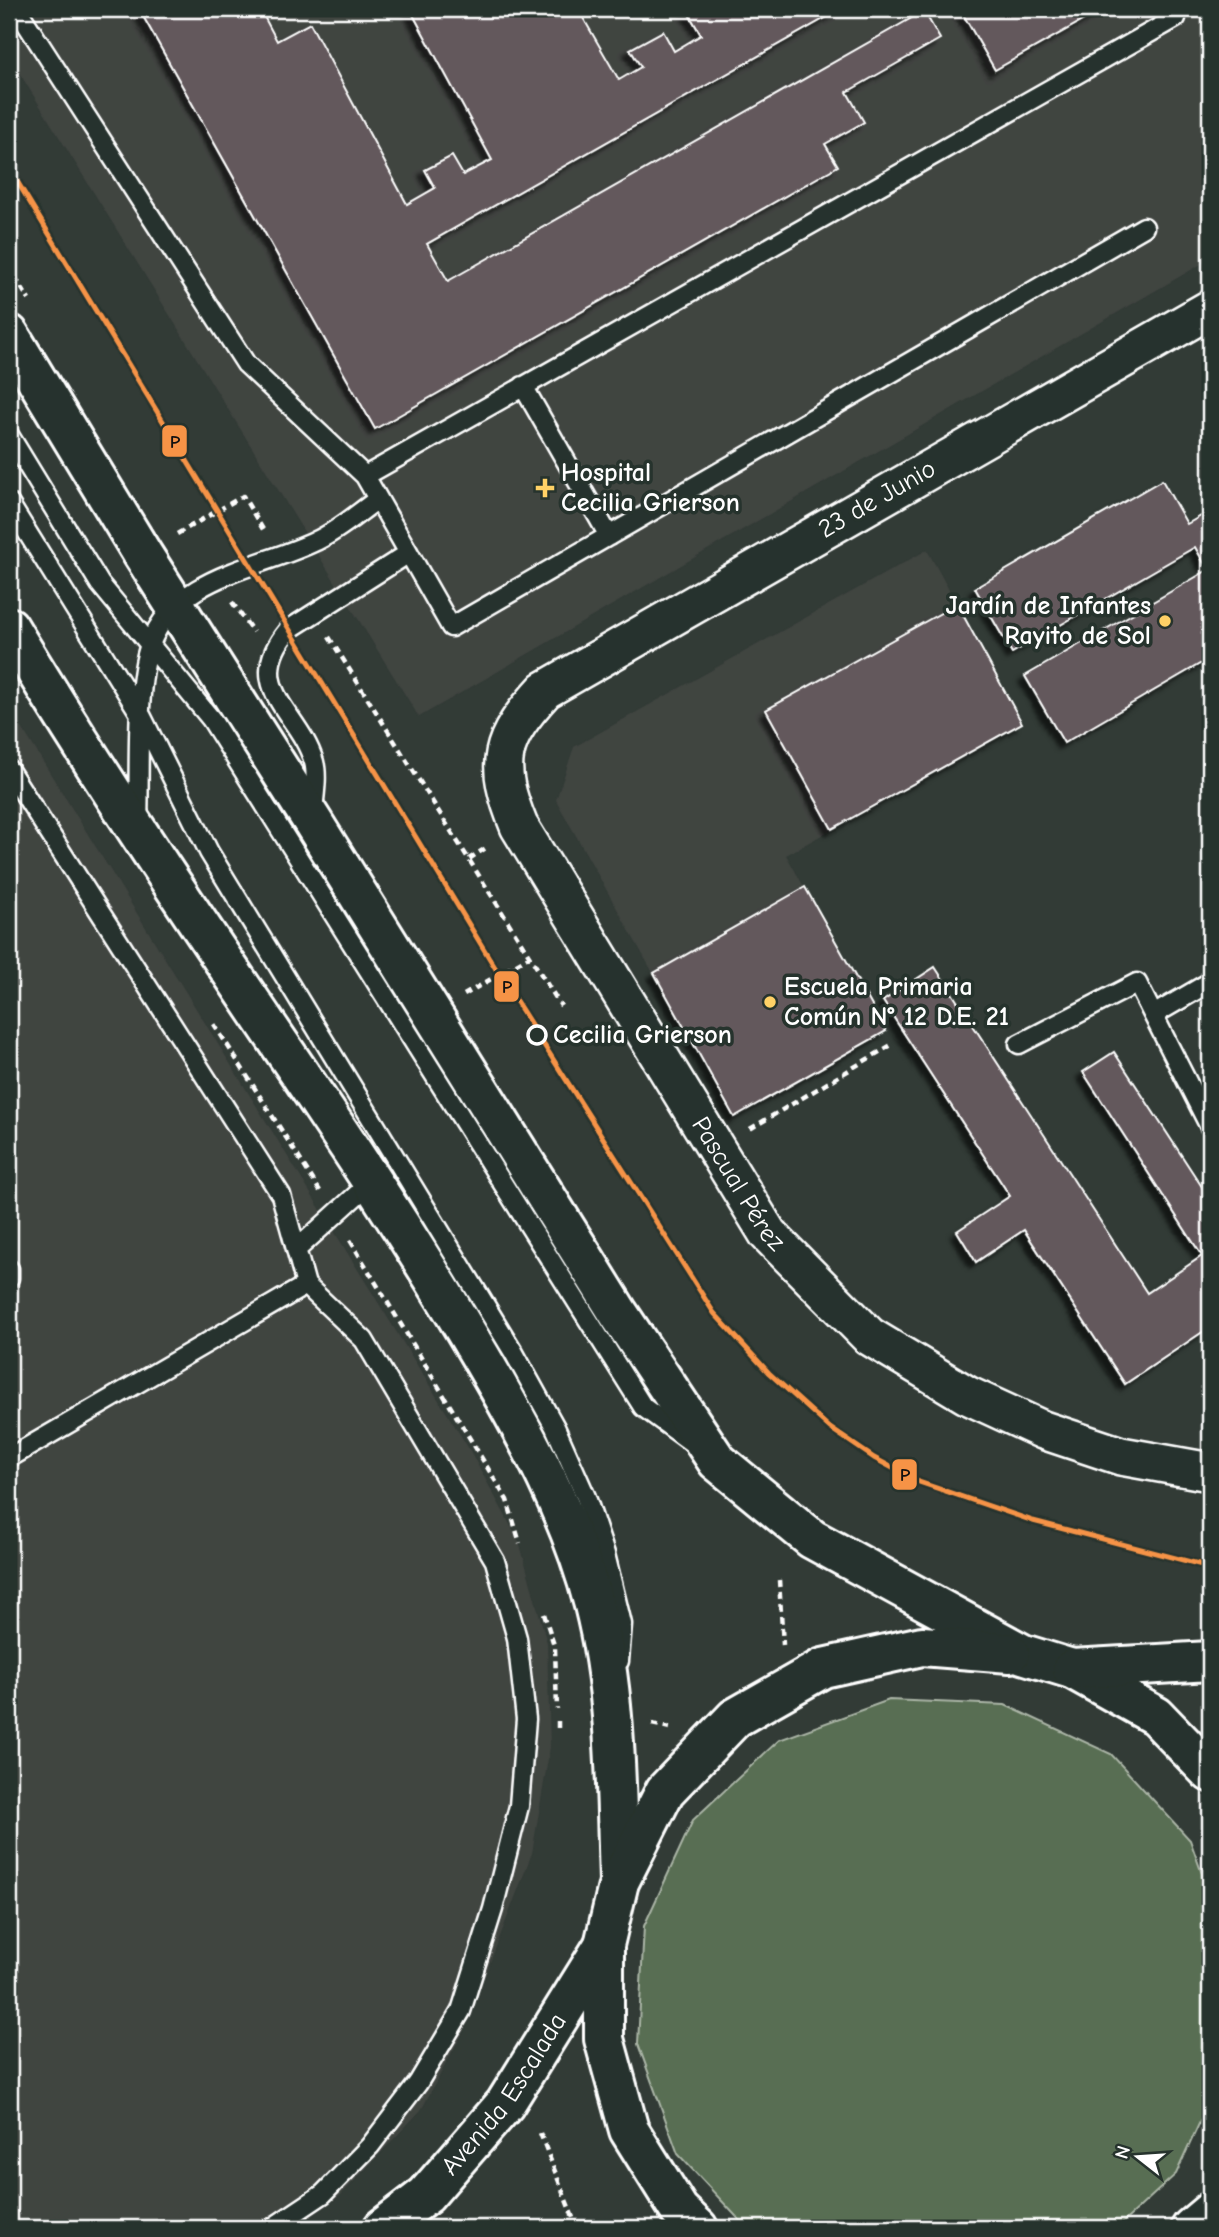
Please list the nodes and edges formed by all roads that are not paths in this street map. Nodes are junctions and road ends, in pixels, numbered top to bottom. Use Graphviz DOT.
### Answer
graph roads {
  1 [pos="17,9"];
  2 [pos="1170,9"];
  3 [pos="1144,227"];
  4 [pos="1210,309"];
  5 [pos="9,334"];
  6 [pos="523,386"];
  7 [pos="9,435"];
  8 [pos="365,476"];
  9 [pos="378,499"];
  10 [pos="9,503"];
  11 [pos="609,536"];
  12 [pos="408,553"];
  13 [pos="175,606"];
  14 [pos="9,627"];
  15 [pos="149,645"];
  16 [pos="545,690"];
  17 [pos="142,718"];
  18 [pos="9,770"];
  19 [pos="313,822"];
  20 [pos="137,834"];
  21 [pos="1210,982"];
  22 [pos="1155,1014"];
  23 [pos="1020,1044"];
  24 [pos="1210,1127"];
  25 [pos="372,1181"];
  26 [pos="296,1250"];
  27 [pos="9,1269"];
  28 [pos="9,1278"];
  29 [pos="306,1285"];
  30 [pos="9,1458"];
  31 [pos="717,1461"];
  32 [pos="1210,1472"];
  33 [pos="1023,1654"];
  34 [pos="1210,1661"];
  35 [pos="1072,1669"];
  36 [pos="614,1727"];
  37 [pos="1210,1772"];
  38 [pos="619,1882"];
  39 [pos="604,1945"];
  40 [pos="1210,2212"];
  41 [pos="272,2228"];
  42 [pos="383,2228"];
  43 [pos="698,2228"];
  44 [pos="1191,2228"];
  1 -- 8 [label="lane"];
  2 -- 6 [label="lane"];
  3 -- 11 [label="lane"];
  4 -- 16 [label="street, 23 de Junio"];
  5 -- 13 [label="main road"];
  6 -- 8 [label="lane"];
  6 -- 11 [label="lane"];
  7 -- 15 [label="lane"];
  8 -- 9 [label="lane"];
  9 -- 12 [label="lane"];
  9 -- 13 [label="lane"];
  10 -- 17 [label="lane"];
  11 -- 12 [label="lane"];
  12 -- 19 [label="lane"];
  13 -- 15 [label="lane"];
  13 -- 19 [label="main road"];
  14 -- 20 [label="main road"];
  15 -- 17 [label="lane"];
  15 -- 31 [label="lane"];
  16 -- 32 [label="street, Pascual Pérez"];
  17 -- 20 [label="lane"];
  17 -- 36 [label="lane"];
  18 -- 26 [label="lane"];
  19 -- 31 [label="main road"];
  20 -- 25 [label="main road"];
  21 -- 22 [label="lane"];
  22 -- 23 [label="lane"];
  22 -- 24 [label="lane"];
  25 -- 26 [label="lane"];
  25 -- 36 [label="main road"];
  26 -- 29 [label="lane"];
  27 -- 28 [label="lane"];
  29 -- 30 [label="lane"];
  29 -- 41 [label="lane"];
  31 -- 33 [label="main road"];
  33 -- 35 [label="main road"];
  33 -- 38 [label="main road"];
  34 -- 35 [label="main road"];
  35 -- 37 [label="main road"];
  36 -- 38 [label="main road"];
  38 -- 39 [label="main road"];
  39 -- 42 [label="main road, Avenida Escalada"];
  39 -- 43 [label="main road"];
  40 -- 44 [label="main road"];
}
